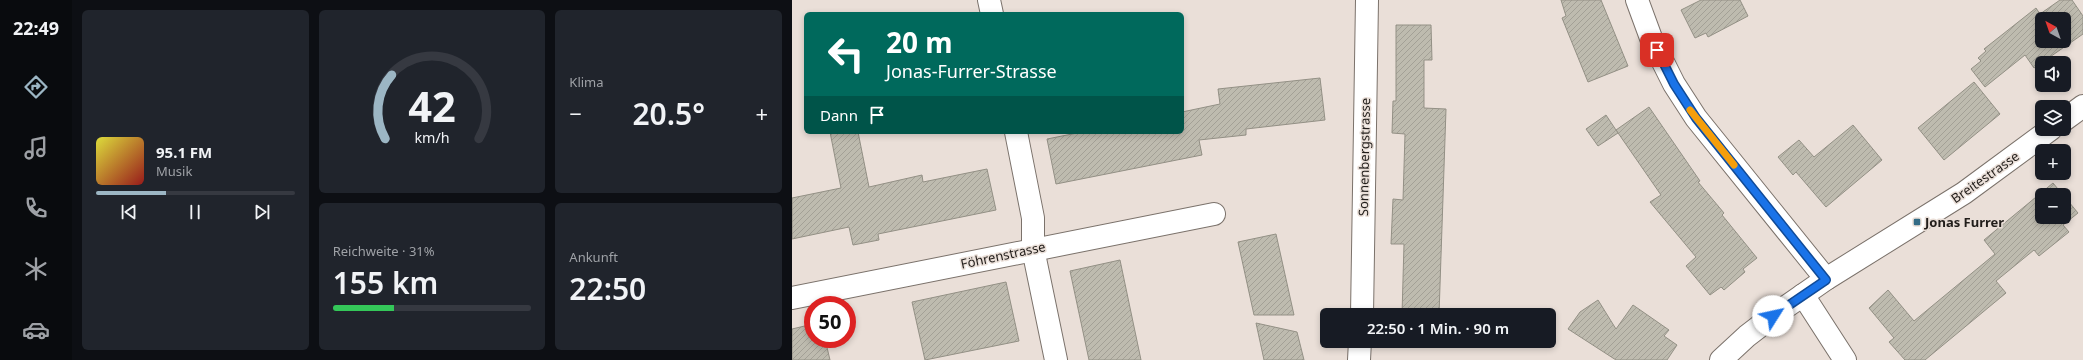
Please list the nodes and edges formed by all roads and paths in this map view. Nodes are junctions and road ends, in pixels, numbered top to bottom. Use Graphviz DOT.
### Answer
graph roads {
  1 [pos="989,0"];
  2 [pos="1367,0"];
  3 [pos="1637,0"];
  4 [pos="992,12"];
  5 [pos="2083,106"];
  6 [pos="2071,115"];
  7 [pos="1016,134"];
  8 [pos="2041,136"];
  9 [pos="1214,214"];
  10 [pos="1033,249"];
  11 [pos="1826,280"];
  12 [pos="1802,295"];
  13 [pos="792,298"];
  14 [pos="1362,308"];
  15 [pos="1360,348"];
  16 [pos="1056,360"];
  17 [pos="1359,360"];
  18 [pos="1721,360"];
  19 [pos="1845,360"];
  1 -- 4 [label="street"];
  2 -- 14 [label="street, Sonnenbergstrasse"];
  3 -- 11 [label="street"];
  5 -- 6 [label="street"];
  7 -- 10 [label="street"];
  8 -- 11 [label="street, Breitestrasse"];
  9 -- 10 [label="street, Föhrenstrasse"];
  10 -- 13 [label="street, Föhrenstrasse"];
  10 -- 16 [label="street"];
  11 -- 12 [label="street, Breitestrasse"];
  12 -- 18 [label="street, Breitestrasse"];
  12 -- 19 [label="street"];
  15 -- 17 [label="street"];
}
